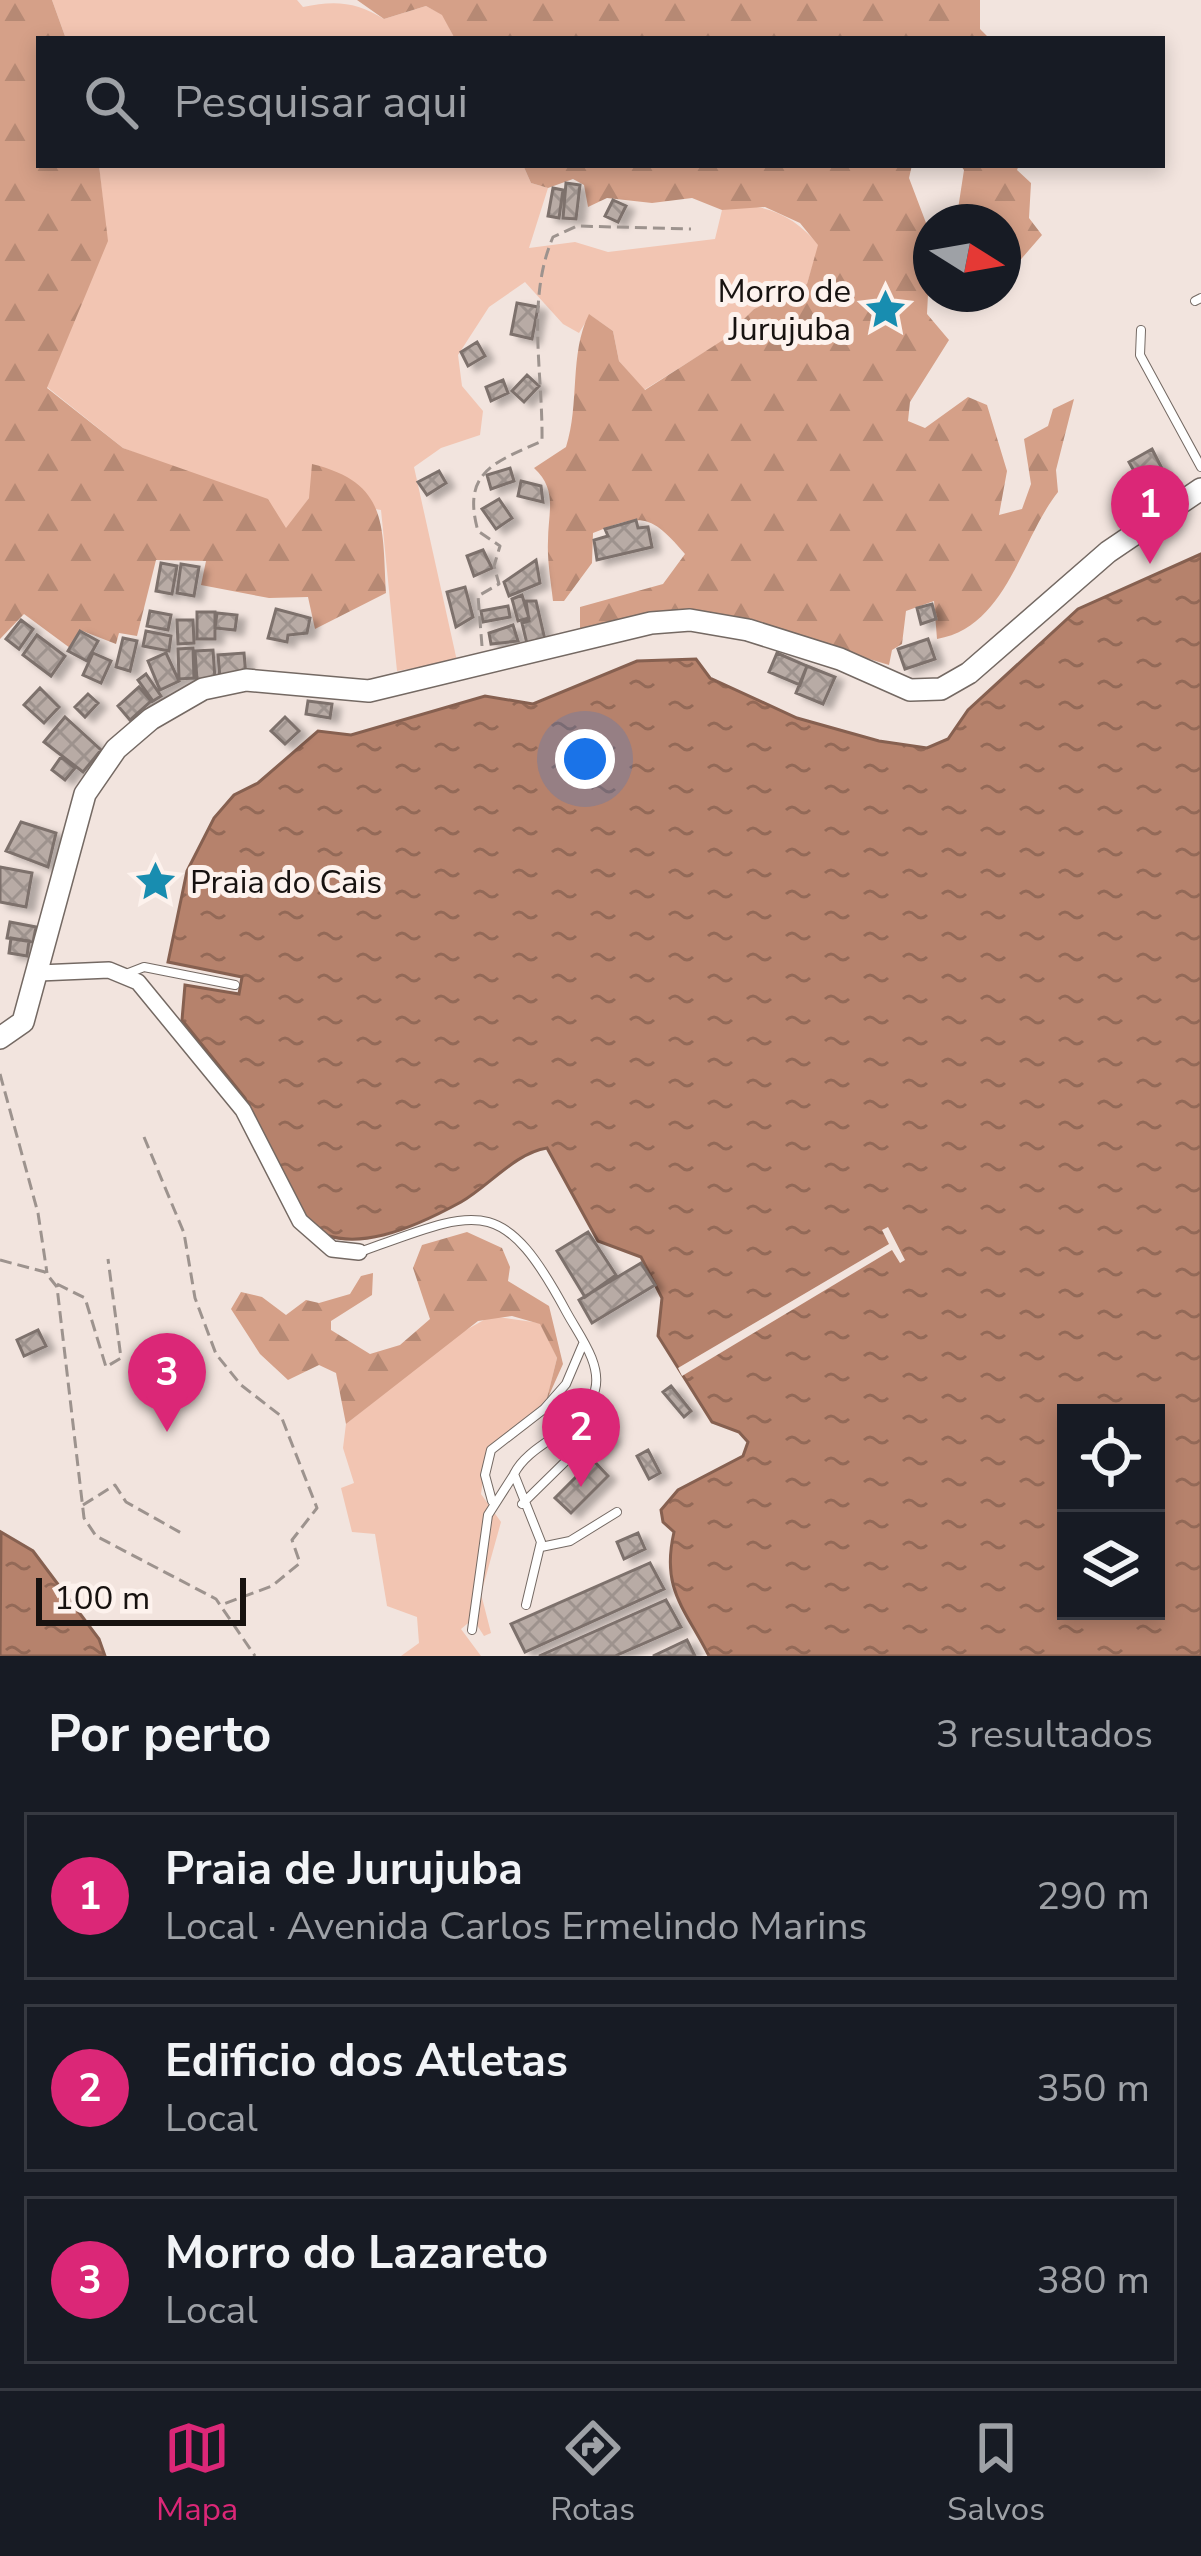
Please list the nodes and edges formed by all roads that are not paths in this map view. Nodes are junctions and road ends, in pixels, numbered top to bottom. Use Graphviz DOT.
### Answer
graph roads {
  1 [pos="1141,330"];
  2 [pos="1201,466"];
  3 [pos="1201,489"];
  4 [pos="39,973"];
  5 [pos="127,974"];
  6 [pos="235,985"];
  7 [pos="0,1038"];
  8 [pos="358,1252"];
  9 [pos="583,1342"];
  10 [pos="574,1453"];
  11 [pos="514,1474"];
  12 [pos="492,1501"];
  13 [pos="522,1504"];
  14 [pos="617,1512"];
  15 [pos="541,1547"];
  16 [pos="526,1605"];
  17 [pos="472,1630"];
  1 -- 2 [label="lane"];
  3 -- 4 [label="street"];
  4 -- 5 [label="street"];
  4 -- 7 [label="street"];
  5 -- 6 [label="lane"];
  5 -- 8 [label="street"];
  8 -- 9 [label="lane"];
  9 -- 11 [label="lane"];
  9 -- 12 [label="lane"];
  10 -- 13 [label="lane"];
  11 -- 12 [label="lane"];
  11 -- 13 [label="lane"];
  12 -- 17 [label="lane"];
  13 -- 15 [label="lane"];
  14 -- 15 [label="lane"];
  15 -- 16 [label="lane"];
}
